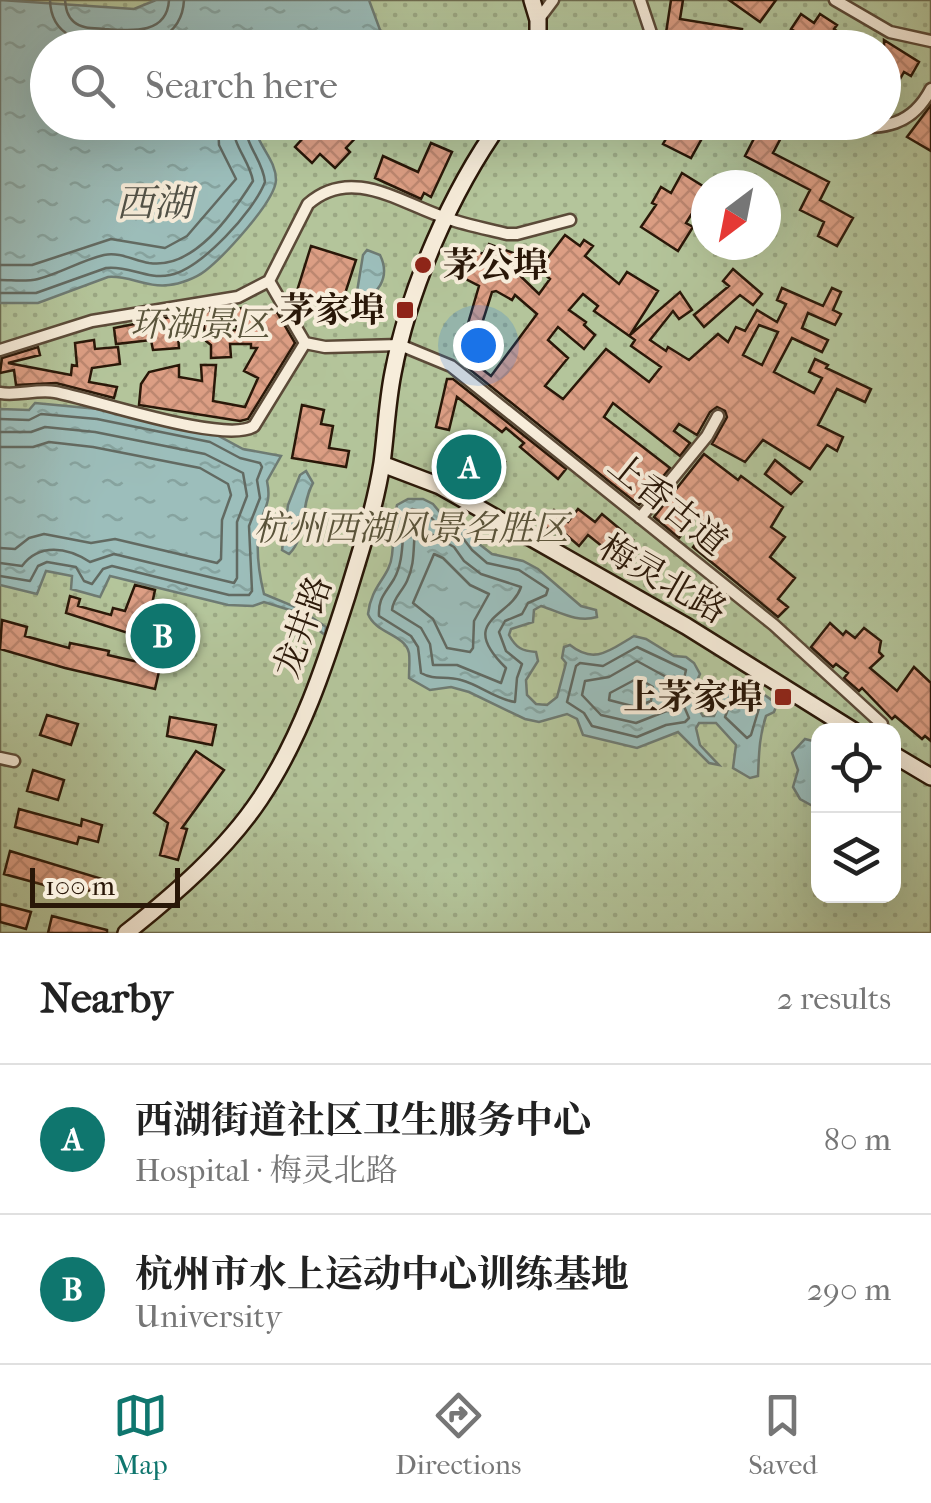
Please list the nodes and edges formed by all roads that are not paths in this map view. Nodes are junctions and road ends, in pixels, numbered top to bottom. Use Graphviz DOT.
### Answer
graph roads {
  1 [pos="532,0"];
  2 [pos="553,0"];
  3 [pos="640,0"];
  4 [pos="836,0"];
  5 [pos="538,20"];
  6 [pos="538,30"];
  7 [pos="650,30"];
  8 [pos="887,30"];
  9 [pos="901,34"];
  10 [pos="931,41"];
  11 [pos="931,89"];
  12 [pos="901,119"];
  13 [pos="489,140"];
  14 [pos="445,218"];
  15 [pos="570,220"];
  16 [pos="269,281"];
  17 [pos="305,344"];
  18 [pos="400,345"];
  19 [pos="0,350"];
  20 [pos="0,392"];
  21 [pos="718,416"];
  22 [pos="382,464"];
  23 [pos="640,518"];
  24 [pos="843,723"];
  25 [pos="881,723"];
  26 [pos="0,758"];
  27 [pos="901,759"];
  28 [pos="14,761"];
  29 [pos="931,777"];
  30 [pos="126,933"];
  1 -- 5 [label="street"];
  2 -- 5 [label="street"];
  3 -- 7 [label="street"];
  4 -- 8 [label="street"];
  5 -- 6 [label="street"];
  9 -- 10 [label="street"];
  11 -- 12 [label="street"];
  13 -- 14 [label="street, 龙井路"];
  14 -- 15 [label="street"];
  14 -- 16 [label="street"];
  14 -- 18 [label="street, 龙井路"];
  16 -- 17 [label="street"];
  16 -- 19 [label="street"];
  17 -- 18 [label="street"];
  17 -- 20 [label="street"];
  18 -- 22 [label="street, 龙井路"];
  18 -- 23 [label="street, 上香古道"];
  21 -- 23 [label="street"];
  22 -- 24 [label="street, 梅灵北路"];
  22 -- 30 [label="street, 龙井路"];
  23 -- 25 [label="street, 上香古道"];
  26 -- 28 [label="street"];
  27 -- 29 [label="street"];
}
